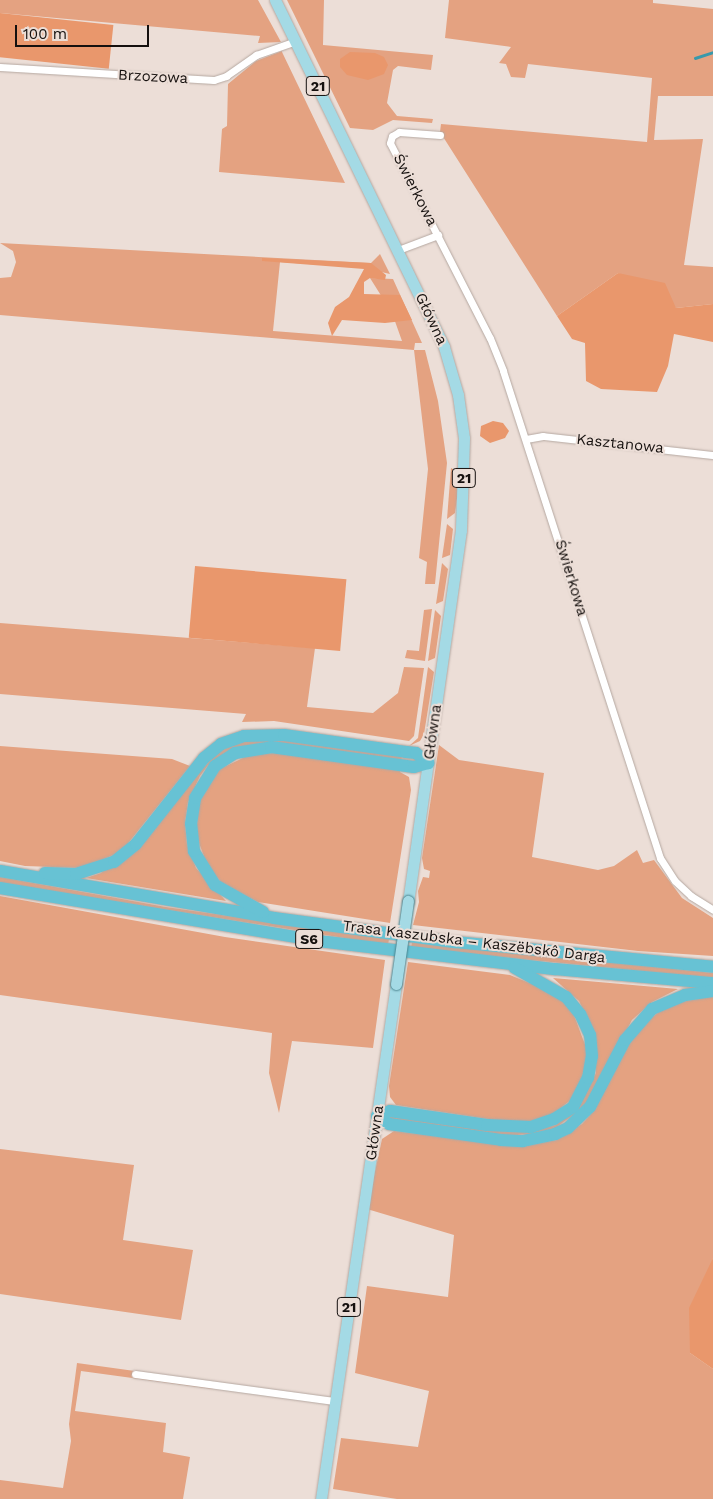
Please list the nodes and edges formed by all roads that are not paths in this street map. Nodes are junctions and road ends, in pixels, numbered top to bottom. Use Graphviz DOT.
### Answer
graph roads {
  1 [pos="275,0"];
  2 [pos="296,41"];
  3 [pos="0,67"];
  4 [pos="440,135"];
  5 [pos="438,235"];
  6 [pos="398,250"];
  7 [pos="526,439"];
  8 [pos="713,455"];
  9 [pos="428,763"];
  10 [pos="0,870"];
  11 [pos="0,888"];
  12 [pos="713,910"];
  13 [pos="274,918"];
  14 [pos="505,963"];
  15 [pos="713,967"];
  16 [pos="713,983"];
  17 [pos="713,991"];
  18 [pos="377,1116"];
  19 [pos="135,1374"];
  20 [pos="336,1401"];
  21 [pos="321,1499"];
  1 -- 2 [label="main road, Główna / 21"];
  2 -- 3 [label="street, Brzozowa"];
  2 -- 6 [label="main road, Główna / 21"];
  4 -- 5 [label="street, Świerkowa"];
  5 -- 6 [label="street, Świerkowa"];
  5 -- 7 [label="street, Świerkowa"];
  6 -- 9 [label="main road, Główna / 21"];
  7 -- 8 [label="street, Kasztanowa"];
  7 -- 12 [label="street, Świerkowa"];
  9 -- 10 [label="highway"];
  9 -- 13 [label="highway"];
  9 -- 18 [label="main road, Główna / 21, bridge"];
  10 -- 13 [label="highway, Trasa Kaszubska – Kaszëbskô Darga / S6"];
  11 -- 14 [label="highway, Trasa Kaszubska – Kaszëbskô Darga / S6"];
  13 -- 15 [label="highway, Trasa Kaszubska – Kaszëbskô Darga / S6"];
  14 -- 16 [label="highway, Trasa Kaszubska – Kaszëbskô Darga / S6"];
  14 -- 18 [label="highway"];
  17 -- 18 [label="highway"];
  18 -- 20 [label="main road, Główna / 21"];
  19 -- 20 [label="street"];
  20 -- 21 [label="main road, Główna / 21"];
}
